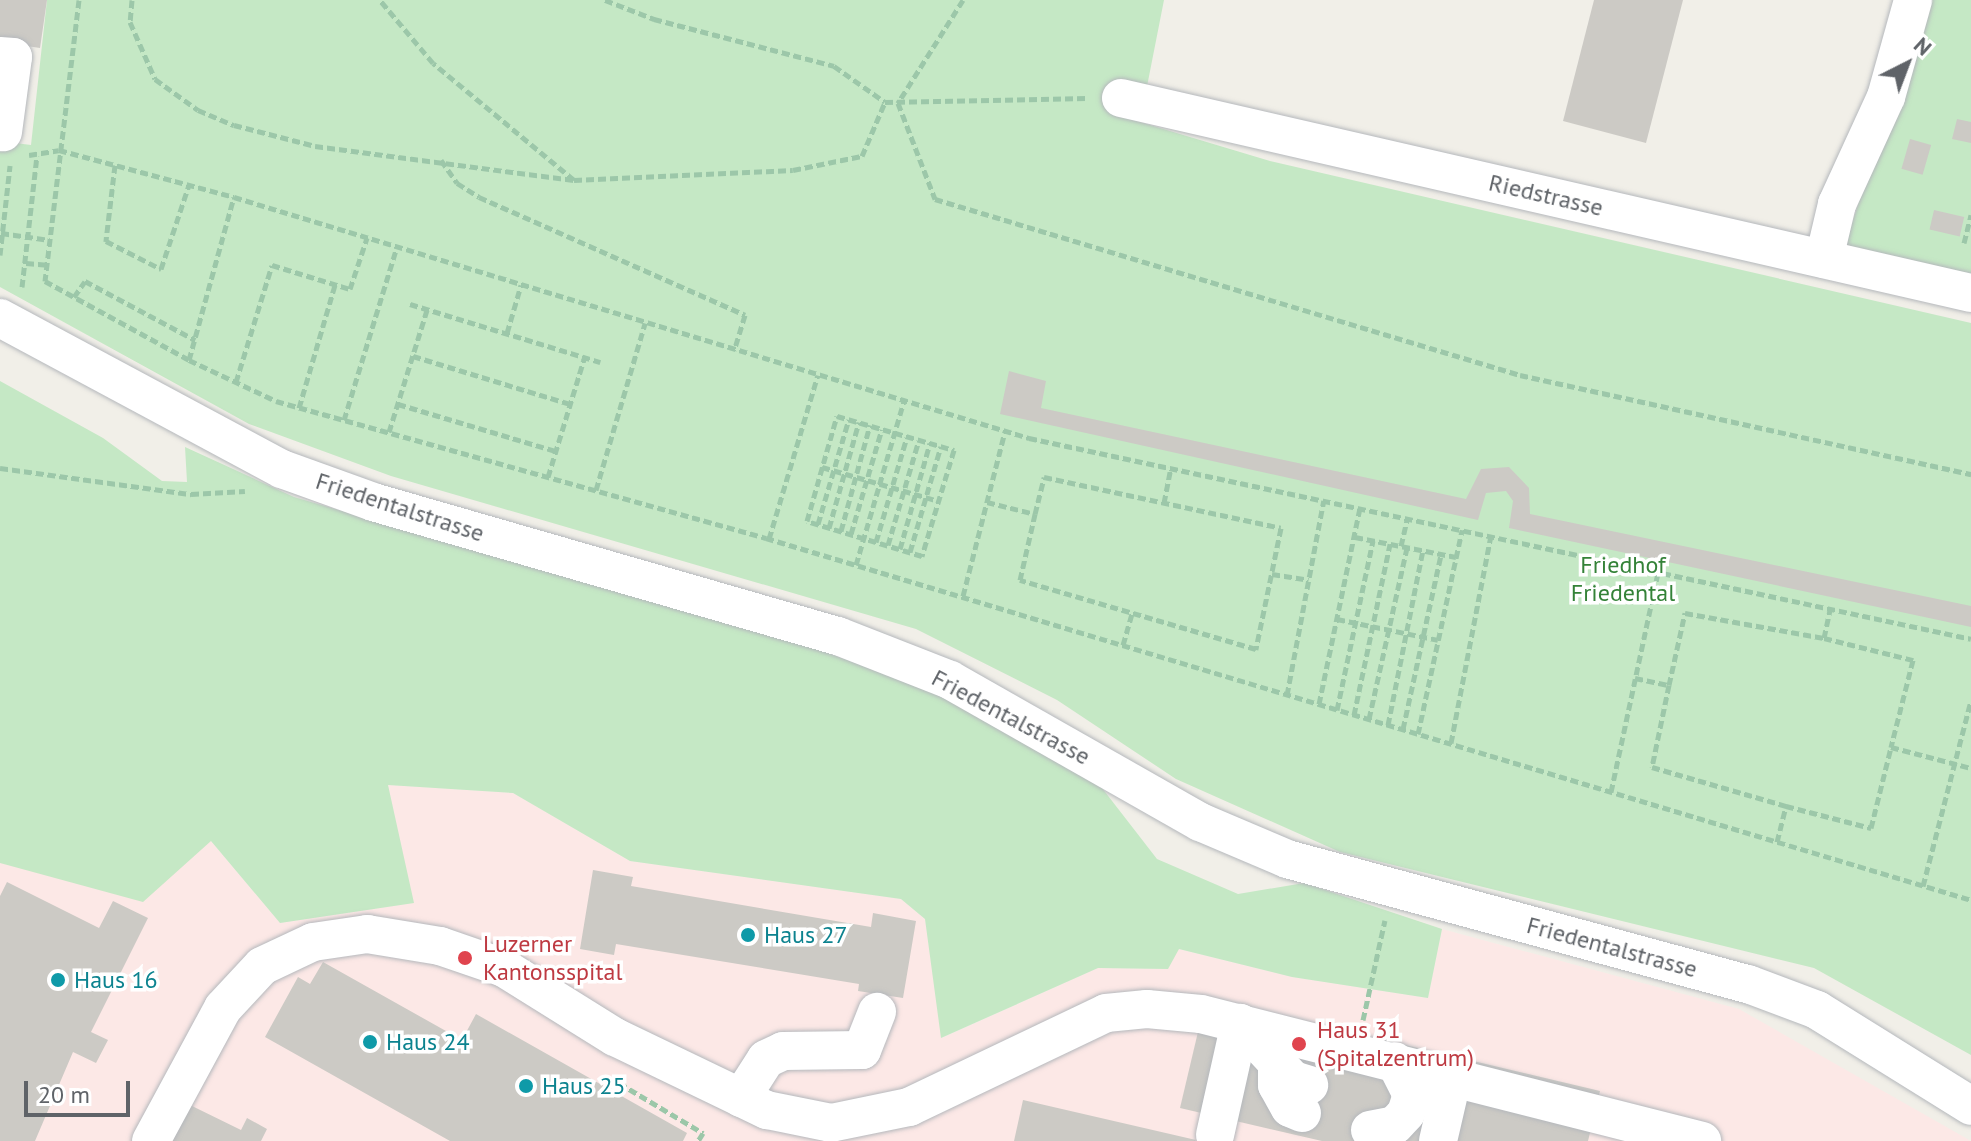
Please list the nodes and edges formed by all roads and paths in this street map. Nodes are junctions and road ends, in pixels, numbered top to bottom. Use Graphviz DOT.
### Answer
graph roads {
  1 [pos="79,0"];
  2 [pos="132,0"];
  3 [pos="380,0"];
  4 [pos="605,0"];
  5 [pos="963,0"];
  6 [pos="1913,0"];
  7 [pos="0,56"];
  8 [pos="1121,98"];
  9 [pos="885,102"];
  10 [pos="898,103"];
  11 [pos="13,146"];
  12 [pos="59,150"];
  13 [pos="37,156"];
  14 [pos="440,159"];
  15 [pos="115,165"];
  16 [pos="574,180"];
  17 [pos="189,185"];
  18 [pos="234,197"];
  19 [pos="1971,215"];
  20 [pos="1,233"];
  21 [pos="29,237"];
  22 [pos="367,238"];
  23 [pos="50,240"];
  24 [pos="1964,243"];
  25 [pos="397,247"];
  26 [pos="0,255"];
  27 [pos="1824,259"];
  28 [pos="26,263"];
  29 [pos="47,265"];
  30 [pos="335,285"];
  31 [pos="521,285"];
  32 [pos="22,287"];
  33 [pos="1971,293"];
  34 [pos="74,297"];
  35 [pos="410,304"];
  36 [pos="427,310"];
  37 [pos="0,318"];
  38 [pos="645,323"];
  39 [pos="507,333"];
  40 [pos="195,340"];
  41 [pos="734,350"];
  42 [pos="413,356"];
  43 [pos="585,356"];
  44 [pos="189,360"];
  45 [pos="600,362"];
  46 [pos="818,375"];
  47 [pos="236,382"];
  48 [pos="904,401"];
  49 [pos="398,404"];
  50 [pos="570,404"];
  51 [pos="299,408"];
  52 [pos="849,419"];
  53 [pos="344,420"];
  54 [pos="859,422"];
  55 [pos="870,425"];
  56 [pos="882,429"];
  57 [pos="1005,431"];
  58 [pos="389,432"];
  59 [pos="895,432"];
  60 [pos="907,437"];
  61 [pos="919,440"];
  62 [pos="930,443"];
  63 [pos="941,446"];
  64 [pos="556,451"];
  65 [pos="266,460"];
  66 [pos="822,467"];
  67 [pos="0,468"];
  68 [pos="1171,468"];
  69 [pos="833,471"];
  70 [pos="844,474"];
  71 [pos="1971,474"];
  72 [pos="548,477"];
  73 [pos="856,478"];
  74 [pos="867,481"];
  75 [pos="879,485"];
  76 [pos="893,488"];
  77 [pos="596,490"];
  78 [pos="903,492"];
  79 [pos="915,495"];
  80 [pos="926,498"];
  81 [pos="1324,500"];
  82 [pos="939,501"];
  83 [pos="987,502"];
  84 [pos="1164,503"];
  85 [pos="1360,508"];
  86 [pos="1035,514"];
  87 [pos="1407,519"];
  88 [pos="818,524"];
  89 [pos="829,528"];
  90 [pos="1462,530"];
  91 [pos="841,531"];
  92 [pos="851,534"];
  93 [pos="1491,536"];
  94 [pos="1354,537"];
  95 [pos="864,538"];
  96 [pos="769,539"];
  97 [pos="1373,541"];
  98 [pos="876,542"];
  99 [pos="1390,544"];
  100 [pos="888,545"];
  101 [pos="1404,547"];
  102 [pos="900,549"];
  103 [pos="1423,550"];
  104 [pos="910,552"];
  105 [pos="1441,554"];
  106 [pos="1456,557"];
  107 [pos="856,565"];
  108 [pos="1658,572"];
  109 [pos="1272,574"];
  110 [pos="1309,580"];
  111 [pos="963,597"];
  112 [pos="1830,609"];
  113 [pos="1132,613"];
  114 [pos="1337,619"];
  115 [pos="1356,623"];
  116 [pos="1374,626"];
  117 [pos="1389,629"];
  118 [pos="1406,633"];
  119 [pos="1422,636"];
  120 [pos="1824,638"];
  121 [pos="1971,639"];
  122 [pos="1438,640"];
  123 [pos="1123,645"];
  124 [pos="1635,678"];
  125 [pos="1669,685"];
  126 [pos="1287,695"];
  127 [pos="1971,700"];
  128 [pos="1319,704"];
  129 [pos="1337,710"];
  130 [pos="1354,715"];
  131 [pos="1369,719"];
  132 [pos="1388,725"];
  133 [pos="1403,729"];
  134 [pos="1418,734"];
  135 [pos="1451,743"];
  136 [pos="1891,747"];
  137 [pos="1953,764"];
  138 [pos="1971,768"];
  139 [pos="1611,792"];
  140 [pos="1786,806"];
  141 [pos="1777,842"];
  142 [pos="1923,886"];
  143 [pos="1971,900"];
  144 [pos="1377,943"];
  145 [pos="877,1012"];
  146 [pos="1362,1022"];
  147 [pos="1240,1023"];
  148 [pos="1289,1050"];
  149 [pos="1448,1074"];
  150 [pos="741,1098"];
  151 [pos="1305,1100"];
  152 [pos="1971,1106"];
  153 [pos="1215,1135"];
  154 [pos="151,1141"];
  155 [pos="1438,1141"];
  156 [pos="1702,1141"];
  1 -- 12 [label="path"];
  2 -- 14 [label="path"];
  3 -- 16 [label="path"];
  4 -- 9 [label="path"];
  5 -- 10 [label="path"];
  6 -- 27 [label="street"];
  7 -- 11 [label="street"];
  8 -- 10 [label="path"];
  8 -- 27 [label="street, Riedstrasse"];
  9 -- 10 [label="path"];
  9 -- 16 [label="path"];
  10 -- 71 [label="path"];
  11 -- 13 [label="path"];
  11 -- 20 [label="path"];
  12 -- 13 [label="path"];
  12 -- 15 [label="path"];
  12 -- 23 [label="path"];
  13 -- 21 [label="path"];
  14 -- 16 [label="path"];
  14 -- 41 [label="path"];
  15 -- 17 [label="path"];
  15 -- 17 [label="path"];
  17 -- 18 [label="path"];
  18 -- 22 [label="path"];
  18 -- 40 [label="path"];
  19 -- 24 [label="path"];
  20 -- 21 [label="path"];
  20 -- 26 [label="path"];
  21 -- 23 [label="path"];
  21 -- 28 [label="path"];
  22 -- 25 [label="path"];
  22 -- 30 [label="path"];
  23 -- 29 [label="path"];
  25 -- 31 [label="path"];
  25 -- 53 [label="path"];
  27 -- 33 [label="street, Riedstrasse"];
  28 -- 29 [label="path"];
  28 -- 32 [label="path"];
  29 -- 34 [label="path"];
  30 -- 47 [label="path"];
  30 -- 51 [label="path"];
  31 -- 38 [label="path"];
  31 -- 39 [label="path"];
  34 -- 40 [label="path"];
  34 -- 44 [label="path"];
  35 -- 36 [label="path"];
  36 -- 39 [label="path"];
  36 -- 42 [label="path"];
  37 -- 65 [label="street, Friedentalstrasse"];
  38 -- 41 [label="path"];
  38 -- 77 [label="path"];
  39 -- 43 [label="path"];
  40 -- 44 [label="path"];
  41 -- 46 [label="path"];
  42 -- 49 [label="path"];
  42 -- 50 [label="path"];
  43 -- 45 [label="path"];
  43 -- 50 [label="path"];
  44 -- 47 [label="path"];
  46 -- 48 [label="path"];
  46 -- 96 [label="path"];
  47 -- 51 [label="path"];
  48 -- 57 [label="path"];
  48 -- 59 [label="path"];
  49 -- 58 [label="path"];
  49 -- 64 [label="path"];
  50 -- 64 [label="path"];
  51 -- 53 [label="path"];
  52 -- 54 [label="path"];
  52 -- 66 [label="path"];
  52 -- 69 [label="path"];
  53 -- 58 [label="path"];
  54 -- 55 [label="path"];
  54 -- 70 [label="path"];
  55 -- 56 [label="path"];
  55 -- 73 [label="path"];
  56 -- 59 [label="path"];
  56 -- 74 [label="path"];
  57 -- 68 [label="path"];
  57 -- 83 [label="path"];
  58 -- 72 [label="path"];
  59 -- 60 [label="path"];
  59 -- 75 [label="path"];
  60 -- 61 [label="path"];
  60 -- 76 [label="path"];
  61 -- 62 [label="path"];
  61 -- 78 [label="path"];
  62 -- 63 [label="path"];
  62 -- 79 [label="path"];
  63 -- 80 [label="path"];
  63 -- 82 [label="path"];
  64 -- 72 [label="path"];
  65 -- 67 [label="path"];
  65 -- 152 [label="street, Friedentalstrasse"];
  66 -- 69 [label="path"];
  66 -- 88 [label="path"];
  68 -- 81 [label="path"];
  68 -- 84 [label="path"];
  69 -- 70 [label="path"];
  69 -- 88 [label="path"];
  70 -- 73 [label="path"];
  70 -- 89 [label="path"];
  72 -- 77 [label="path"];
  73 -- 74 [label="path"];
  73 -- 91 [label="path"];
  74 -- 75 [label="path"];
  74 -- 92 [label="path"];
  75 -- 76 [label="path"];
  75 -- 95 [label="path"];
  76 -- 78 [label="path"];
  76 -- 98 [label="path"];
  77 -- 96 [label="path"];
  78 -- 79 [label="path"];
  78 -- 100 [label="path"];
  79 -- 80 [label="path"];
  79 -- 102 [label="path"];
  80 -- 82 [label="path"];
  80 -- 104 [label="path"];
  81 -- 85 [label="path"];
  81 -- 110 [label="path"];
  82 -- 104 [label="path"];
  83 -- 86 [label="path"];
  83 -- 111 [label="path"];
  84 -- 86 [label="path"];
  84 -- 109 [label="path"];
  85 -- 87 [label="path"];
  85 -- 94 [label="path"];
  86 -- 113 [label="path"];
  87 -- 90 [label="path"];
  87 -- 101 [label="path"];
  88 -- 89 [label="path"];
  89 -- 91 [label="path"];
  90 -- 93 [label="path"];
  90 -- 106 [label="path"];
  91 -- 92 [label="path"];
  92 -- 95 [label="path"];
  93 -- 108 [label="path"];
  93 -- 135 [label="path"];
  94 -- 97 [label="path"];
  94 -- 114 [label="path"];
  95 -- 98 [label="path"];
  95 -- 107 [label="path"];
  96 -- 107 [label="path"];
  97 -- 99 [label="path"];
  97 -- 115 [label="path"];
  98 -- 100 [label="path"];
  99 -- 101 [label="path"];
  99 -- 116 [label="path"];
  100 -- 102 [label="path"];
  101 -- 103 [label="path"];
  101 -- 117 [label="path"];
  102 -- 104 [label="path"];
  103 -- 105 [label="path"];
  103 -- 118 [label="path"];
  105 -- 106 [label="path"];
  105 -- 119 [label="path"];
  106 -- 122 [label="path"];
  107 -- 111 [label="path"];
  108 -- 112 [label="path"];
  108 -- 124 [label="path"];
  109 -- 110 [label="path"];
  109 -- 113 [label="path"];
  110 -- 126 [label="path"];
  111 -- 123 [label="path"];
  112 -- 120 [label="path"];
  112 -- 121 [label="path"];
  113 -- 123 [label="path"];
  114 -- 115 [label="path"];
  114 -- 128 [label="path"];
  115 -- 116 [label="path"];
  115 -- 129 [label="path"];
  116 -- 117 [label="path"];
  116 -- 130 [label="path"];
  117 -- 118 [label="path"];
  117 -- 131 [label="path"];
  118 -- 119 [label="path"];
  118 -- 132 [label="path"];
  119 -- 122 [label="path"];
  119 -- 133 [label="path"];
  120 -- 125 [label="path"];
  120 -- 136 [label="path"];
  122 -- 134 [label="path"];
  123 -- 126 [label="path"];
  124 -- 125 [label="path"];
  124 -- 139 [label="path"];
  125 -- 140 [label="path"];
  126 -- 128 [label="path"];
  127 -- 137 [label="path"];
  128 -- 129 [label="path"];
  129 -- 130 [label="path"];
  130 -- 131 [label="path"];
  131 -- 132 [label="path"];
  132 -- 133 [label="path"];
  133 -- 134 [label="path"];
  134 -- 135 [label="path"];
  135 -- 139 [label="path"];
  136 -- 137 [label="path"];
  136 -- 140 [label="path"];
  137 -- 138 [label="path"];
  137 -- 142 [label="path"];
  139 -- 141 [label="path"];
  140 -- 141 [label="path"];
  141 -- 142 [label="path"];
  142 -- 143 [label="path"];
  144 -- 146 [label="path"];
  145 -- 150 [label="street"];
  147 -- 148 [label="street"];
  147 -- 150 [label="street"];
  147 -- 153 [label="street"];
  148 -- 149 [label="street"];
  148 -- 151 [label="street"];
  149 -- 155 [label="street"];
  149 -- 156 [label="street"];
  150 -- 154 [label="street"];
}
